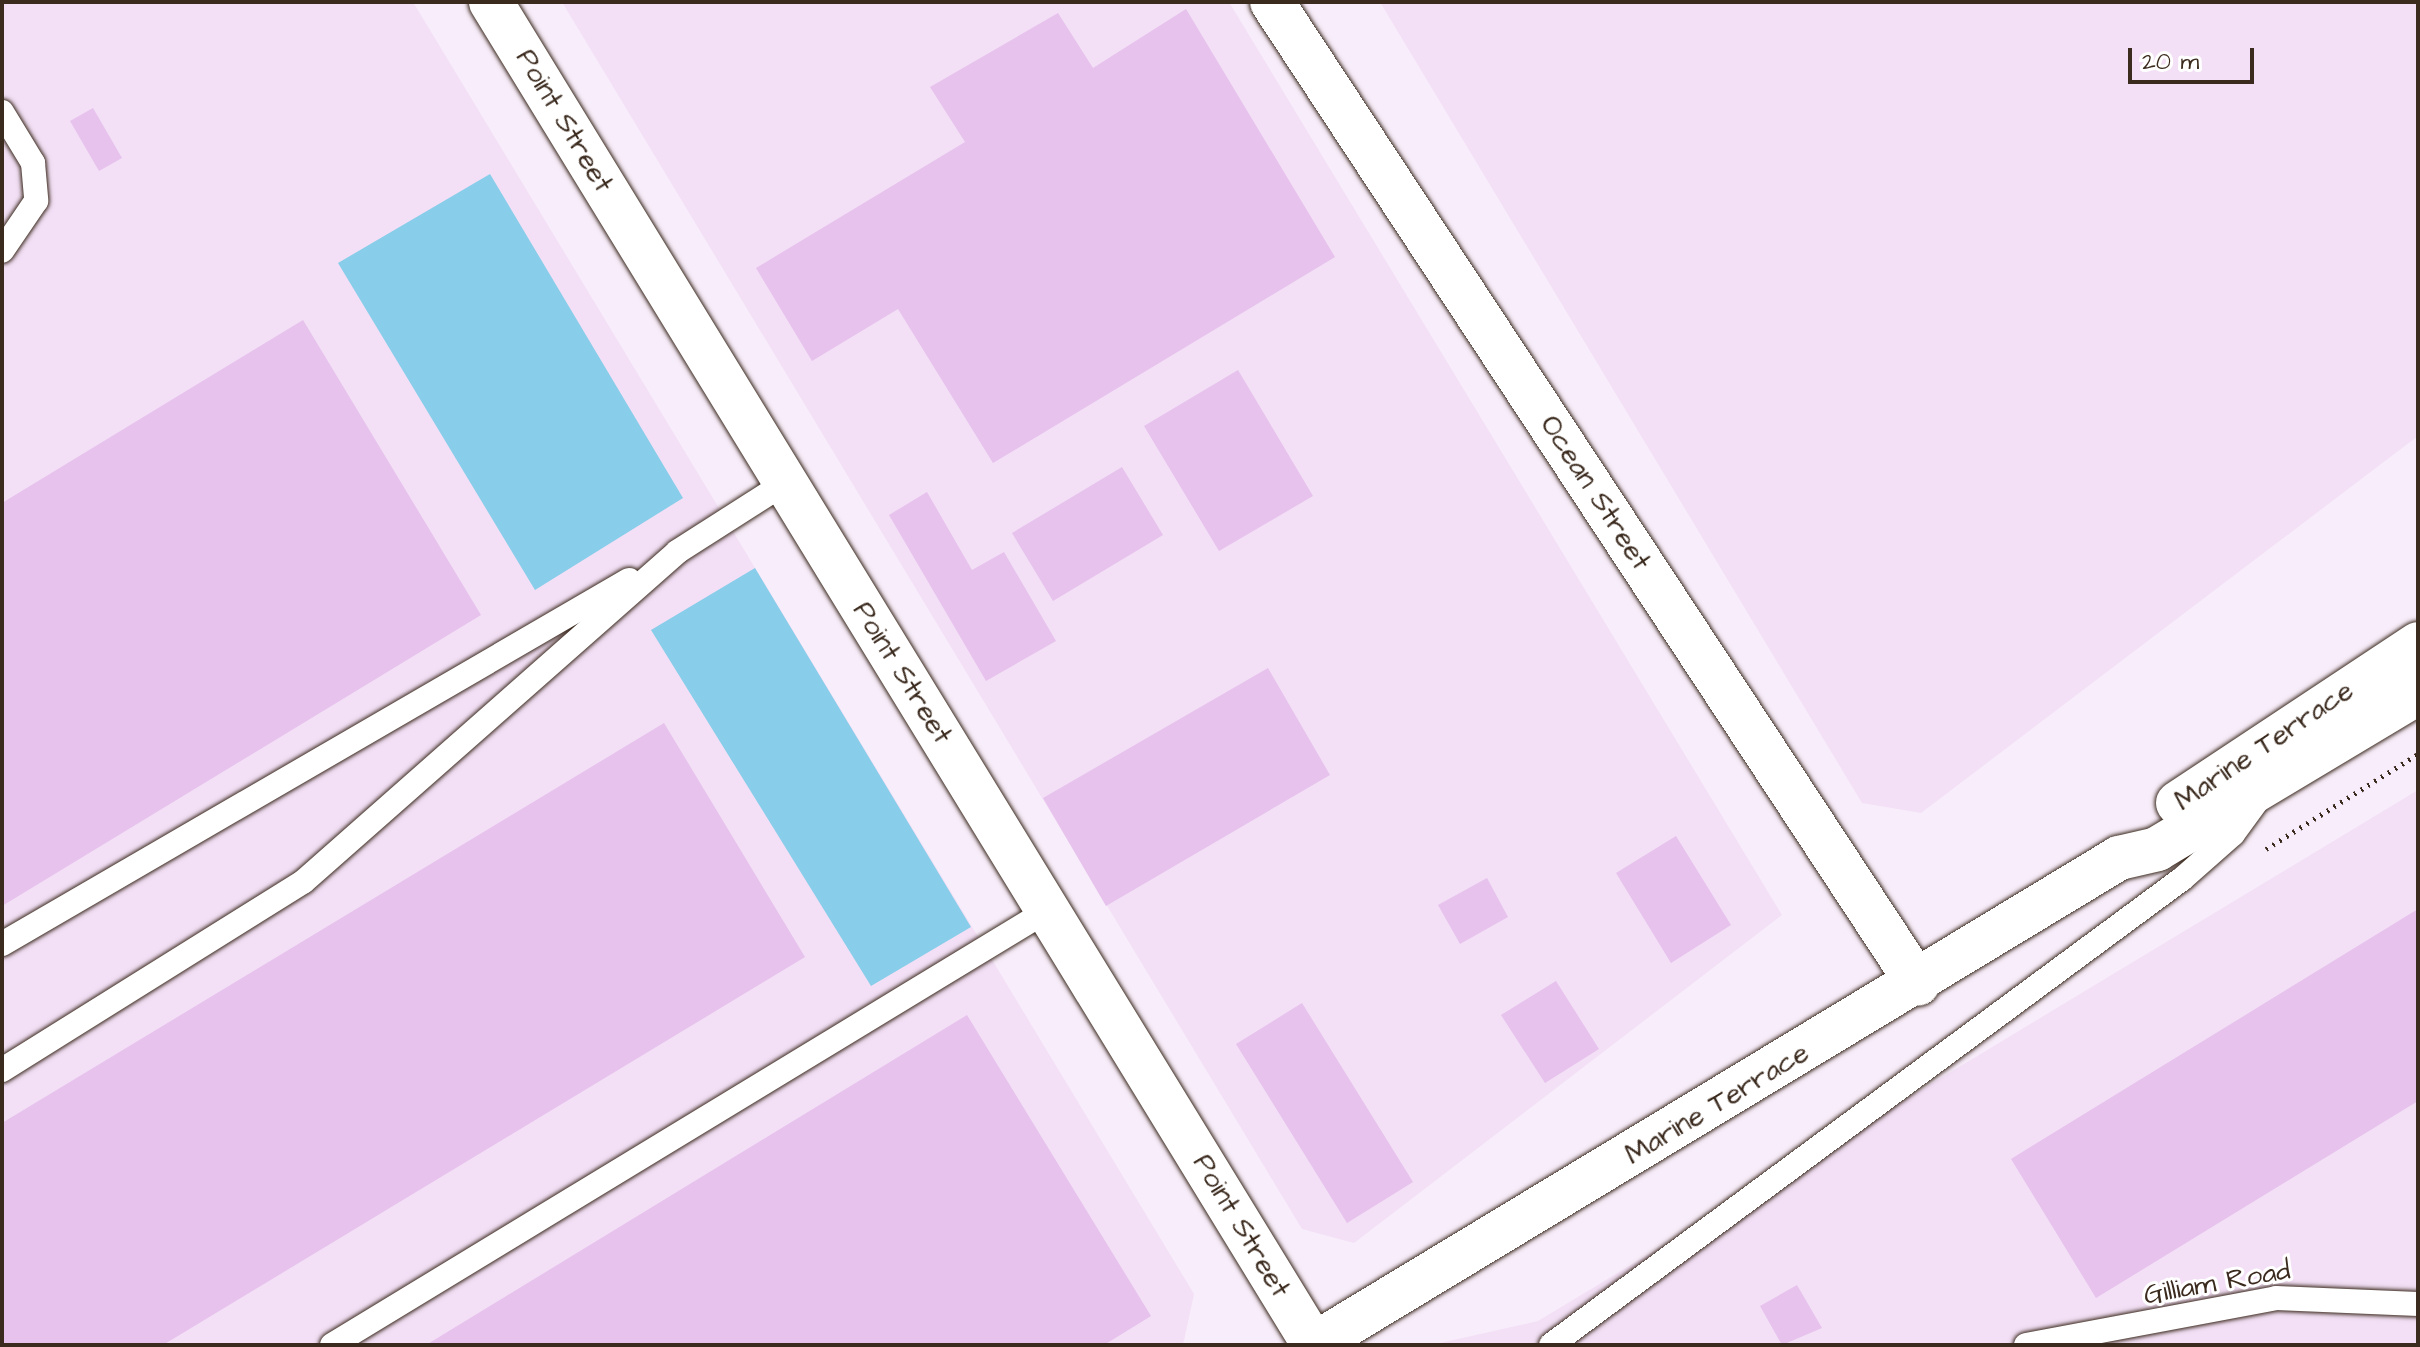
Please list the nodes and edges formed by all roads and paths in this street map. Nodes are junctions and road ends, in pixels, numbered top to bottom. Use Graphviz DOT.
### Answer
graph roads {
  1 [pos="491,2"];
  2 [pos="1272,2"];
  3 [pos="2,112"];
  4 [pos="2,251"];
  5 [pos="785,483"];
  6 [pos="677,552"];
  7 [pos="2418,644"];
  8 [pos="2410,701"];
  9 [pos="2272,778"];
  10 [pos="2119,858"];
  11 [pos="1048,910"];
  12 [pos="2,944"];
  13 [pos="1918,984"];
  14 [pos="2,1070"];
  15 [pos="2418,1304"];
  16 [pos="332,1345"];
  17 [pos="1313,1345"];
  18 [pos="1551,1345"];
  19 [pos="2026,1345"];
  1 -- 5 [label="street, Point Street"];
  2 -- 13 [label="street, Ocean Street"];
  3 -- 4 [label="lane"];
  5 -- 6 [label="lane"];
  5 -- 11 [label="street, Point Street"];
  6 -- 12 [label="lane"];
  6 -- 14 [label="lane"];
  7 -- 10 [label="street, Marine Terrace"];
  8 -- 9 [label="street, Marine Terrace"];
  9 -- 10 [label="street, Marine Terrace"];
  9 -- 18 [label="lane"];
  10 -- 13 [label="street, Marine Terrace"];
  11 -- 16 [label="lane"];
  11 -- 17 [label="street, Point Street"];
  13 -- 17 [label="street, Marine Terrace"];
  15 -- 19 [label="lane, Gilliam Road"];
}
